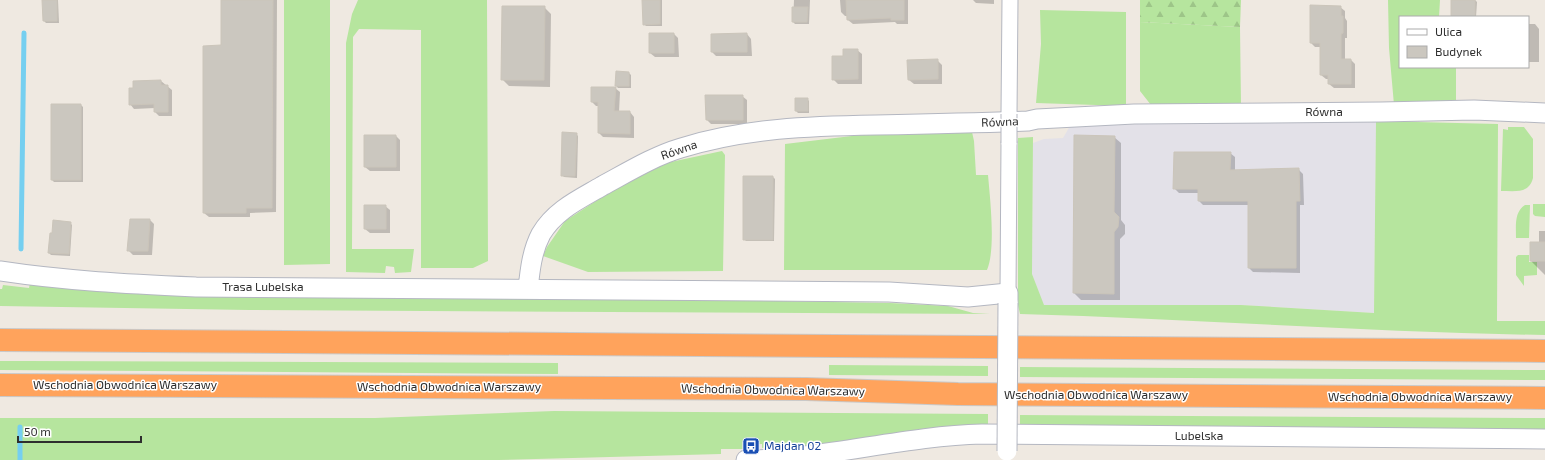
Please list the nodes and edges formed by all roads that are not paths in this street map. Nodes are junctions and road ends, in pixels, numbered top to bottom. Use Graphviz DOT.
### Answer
graph roads {
  1 [pos="1010,0"];
  2 [pos="1545,113"];
  3 [pos="0,271"];
  4 [pos="528,289"];
  5 [pos="1008,298"];
  6 [pos="0,340"];
  7 [pos="1545,351"];
  8 [pos="0,384"];
  9 [pos="1545,398"];
  10 [pos="1545,439"];
  11 [pos="854,454"];
  12 [pos="1007,455"];
  13 [pos="746,460"];
  1 -- 5 [label="street, bridge"];
  2 -- 4 [label="street, Równa"];
  3 -- 4 [label="street, Trasa Lubelska"];
  4 -- 5 [label="street, Trasa Lubelska"];
  5 -- 12 [label="street, bridge"];
  6 -- 7 [label="highway"];
  8 -- 9 [label="highway, Wschodnia Obwodnica Warszawy"];
  10 -- 11 [label="street, Lubelska"];
  11 -- 13 [label="street"];
}
